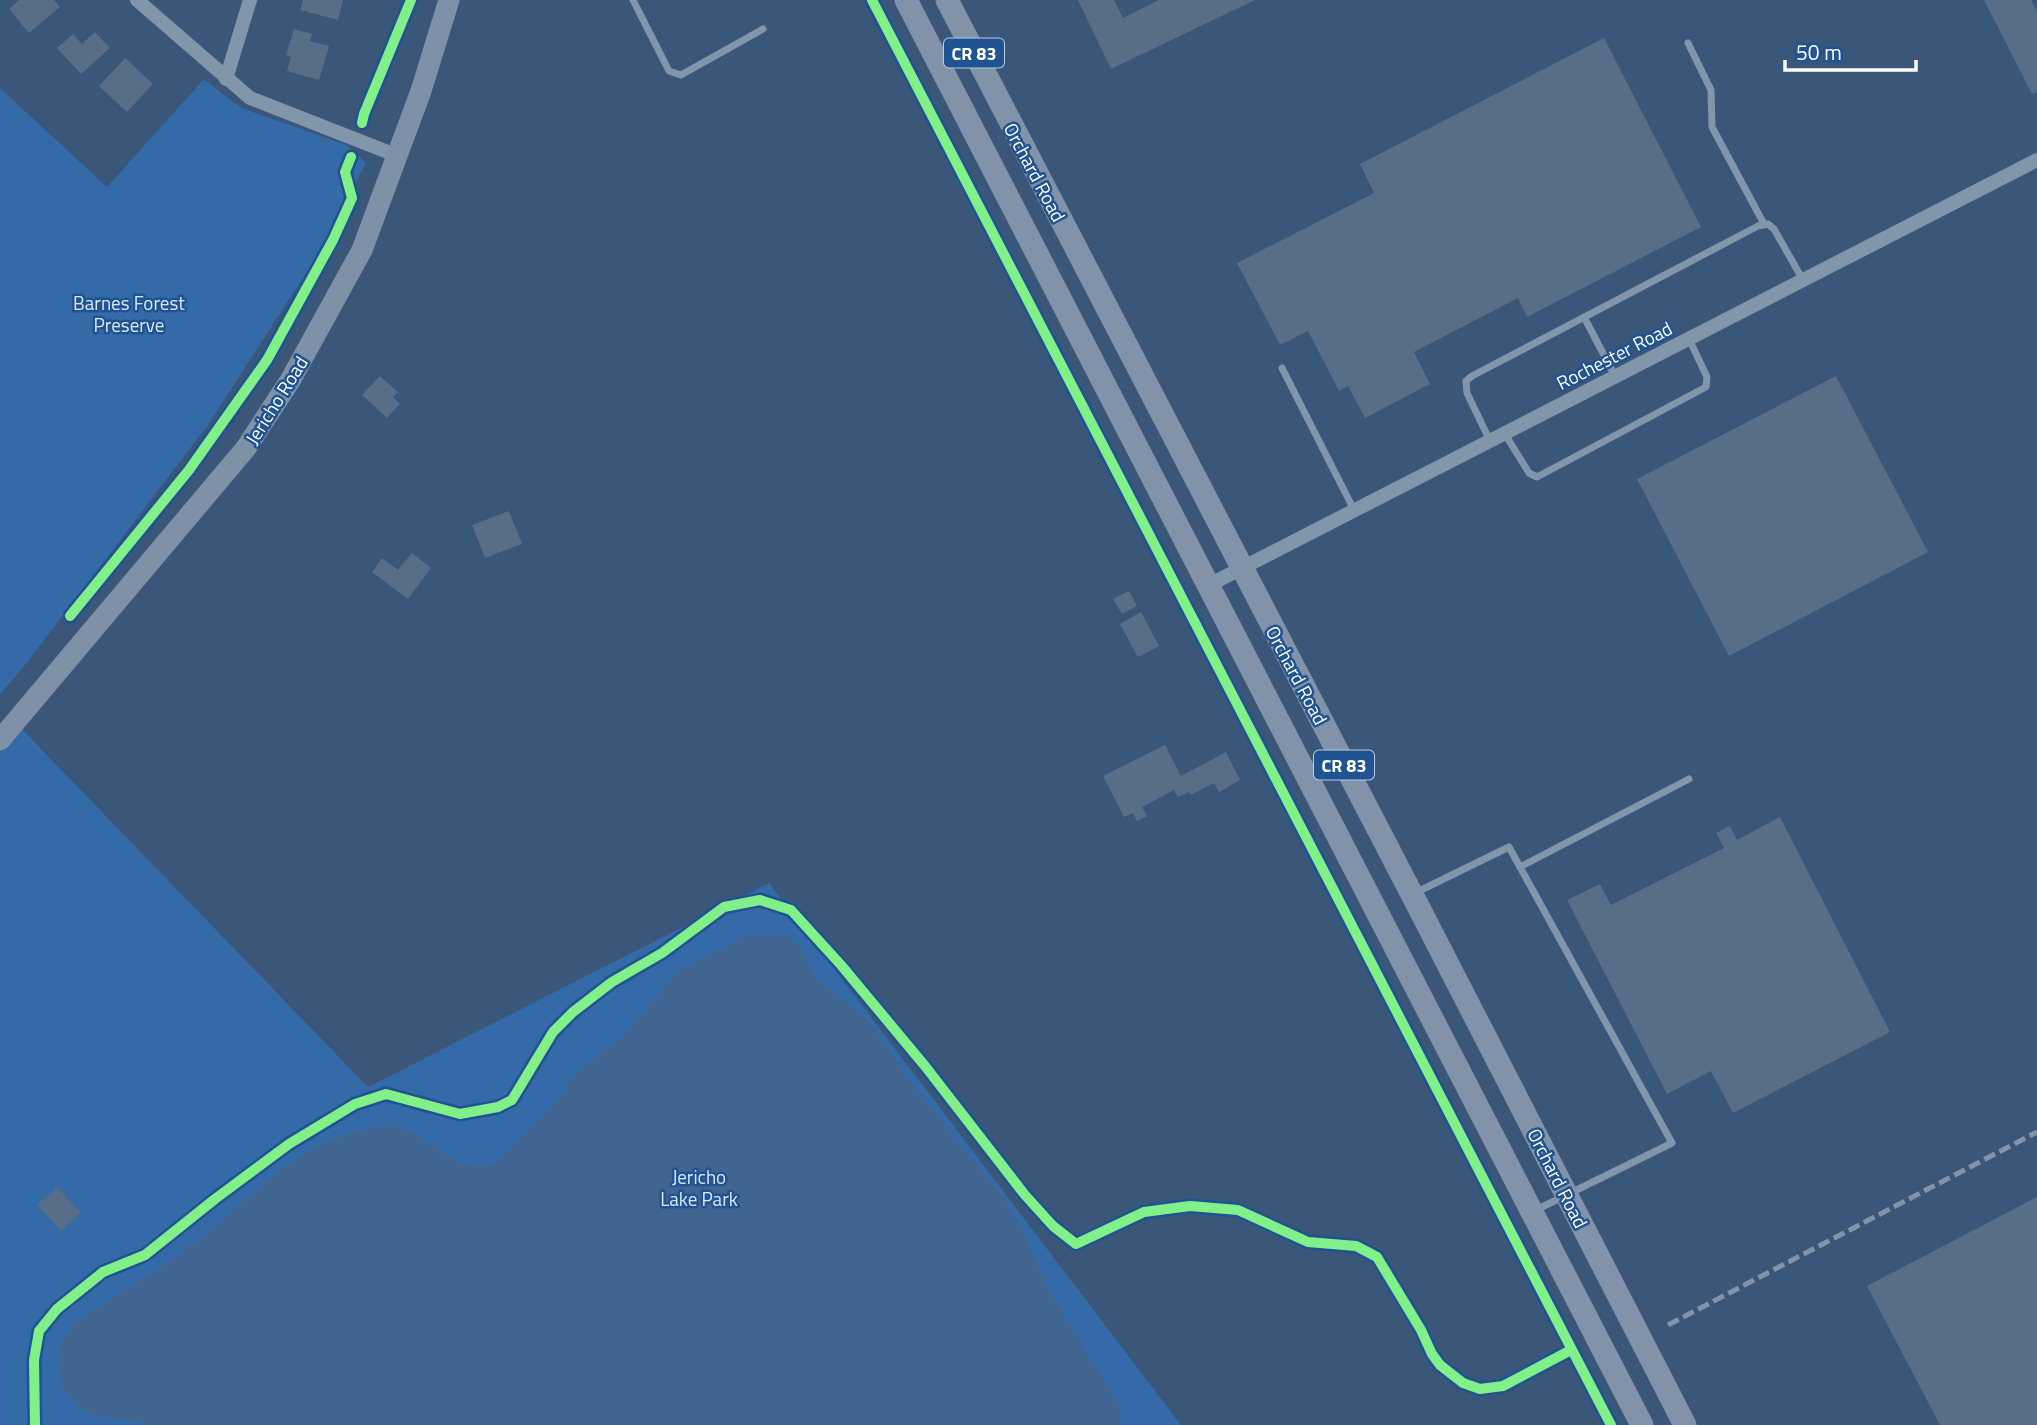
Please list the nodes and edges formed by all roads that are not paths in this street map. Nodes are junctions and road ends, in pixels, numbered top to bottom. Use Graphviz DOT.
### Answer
graph roads {
  1 [pos="137,0"];
  2 [pos="250,0"];
  3 [pos="449,0"];
  4 [pos="633,0"];
  5 [pos="906,0"];
  6 [pos="947,0"];
  7 [pos="763,29"];
  8 [pos="1688,43"];
  9 [pos="226,79"];
  10 [pos="398,156"];
  11 [pos="2037,160"];
  12 [pos="1764,224"];
  13 [pos="1803,280"];
  14 [pos="1584,317"];
  15 [pos="1689,338"];
  16 [pos="1282,368"];
  17 [pos="1615,376"];
  18 [pos="1504,433"];
  19 [pos="1490,441"];
  20 [pos="1354,510"];
  21 [pos="1242,568"];
  22 [pos="1209,585"];
  23 [pos="0,740"];
  24 [pos="1689,779"];
  25 [pos="1520,867"];
  26 [pos="1412,895"];
  27 [pos="1567,1196"];
  28 [pos="1532,1212"];
  29 [pos="1642,1425"];
  30 [pos="1685,1425"];
  1 -- 9 [label="street"];
  2 -- 9 [label="street"];
  3 -- 10 [label="main road, Jericho Road"];
  4 -- 7 [label="lane"];
  5 -- 22 [label="main road, Orchard Road / CR 83"];
  6 -- 21 [label="main road, Orchard Road / CR 83"];
  8 -- 12 [label="lane"];
  9 -- 10 [label="street"];
  10 -- 23 [label="main road, Jericho Road"];
  11 -- 13 [label="street, Rochester Road"];
  12 -- 13 [label="lane"];
  12 -- 14 [label="lane"];
  13 -- 15 [label="street, Rochester Road"];
  14 -- 17 [label="lane"];
  14 -- 19 [label="lane"];
  15 -- 17 [label="street, Rochester Road"];
  15 -- 18 [label="lane"];
  16 -- 20 [label="lane"];
  17 -- 18 [label="street, Rochester Road"];
  18 -- 19 [label="street, Rochester Road"];
  19 -- 20 [label="street, Rochester Road"];
  20 -- 21 [label="street, Rochester Road"];
  21 -- 22 [label="street, Rochester Road"];
  21 -- 26 [label="main road, Orchard Road / CR 83"];
  22 -- 28 [label="main road, Orchard Road / CR 83"];
  24 -- 25 [label="lane"];
  25 -- 26 [label="lane"];
  25 -- 27 [label="lane"];
  26 -- 27 [label="main road, Orchard Road / CR 83"];
  27 -- 28 [label="lane"];
  27 -- 30 [label="main road, Orchard Road / CR 83"];
  28 -- 29 [label="main road, Orchard Road / CR 83"];
}
